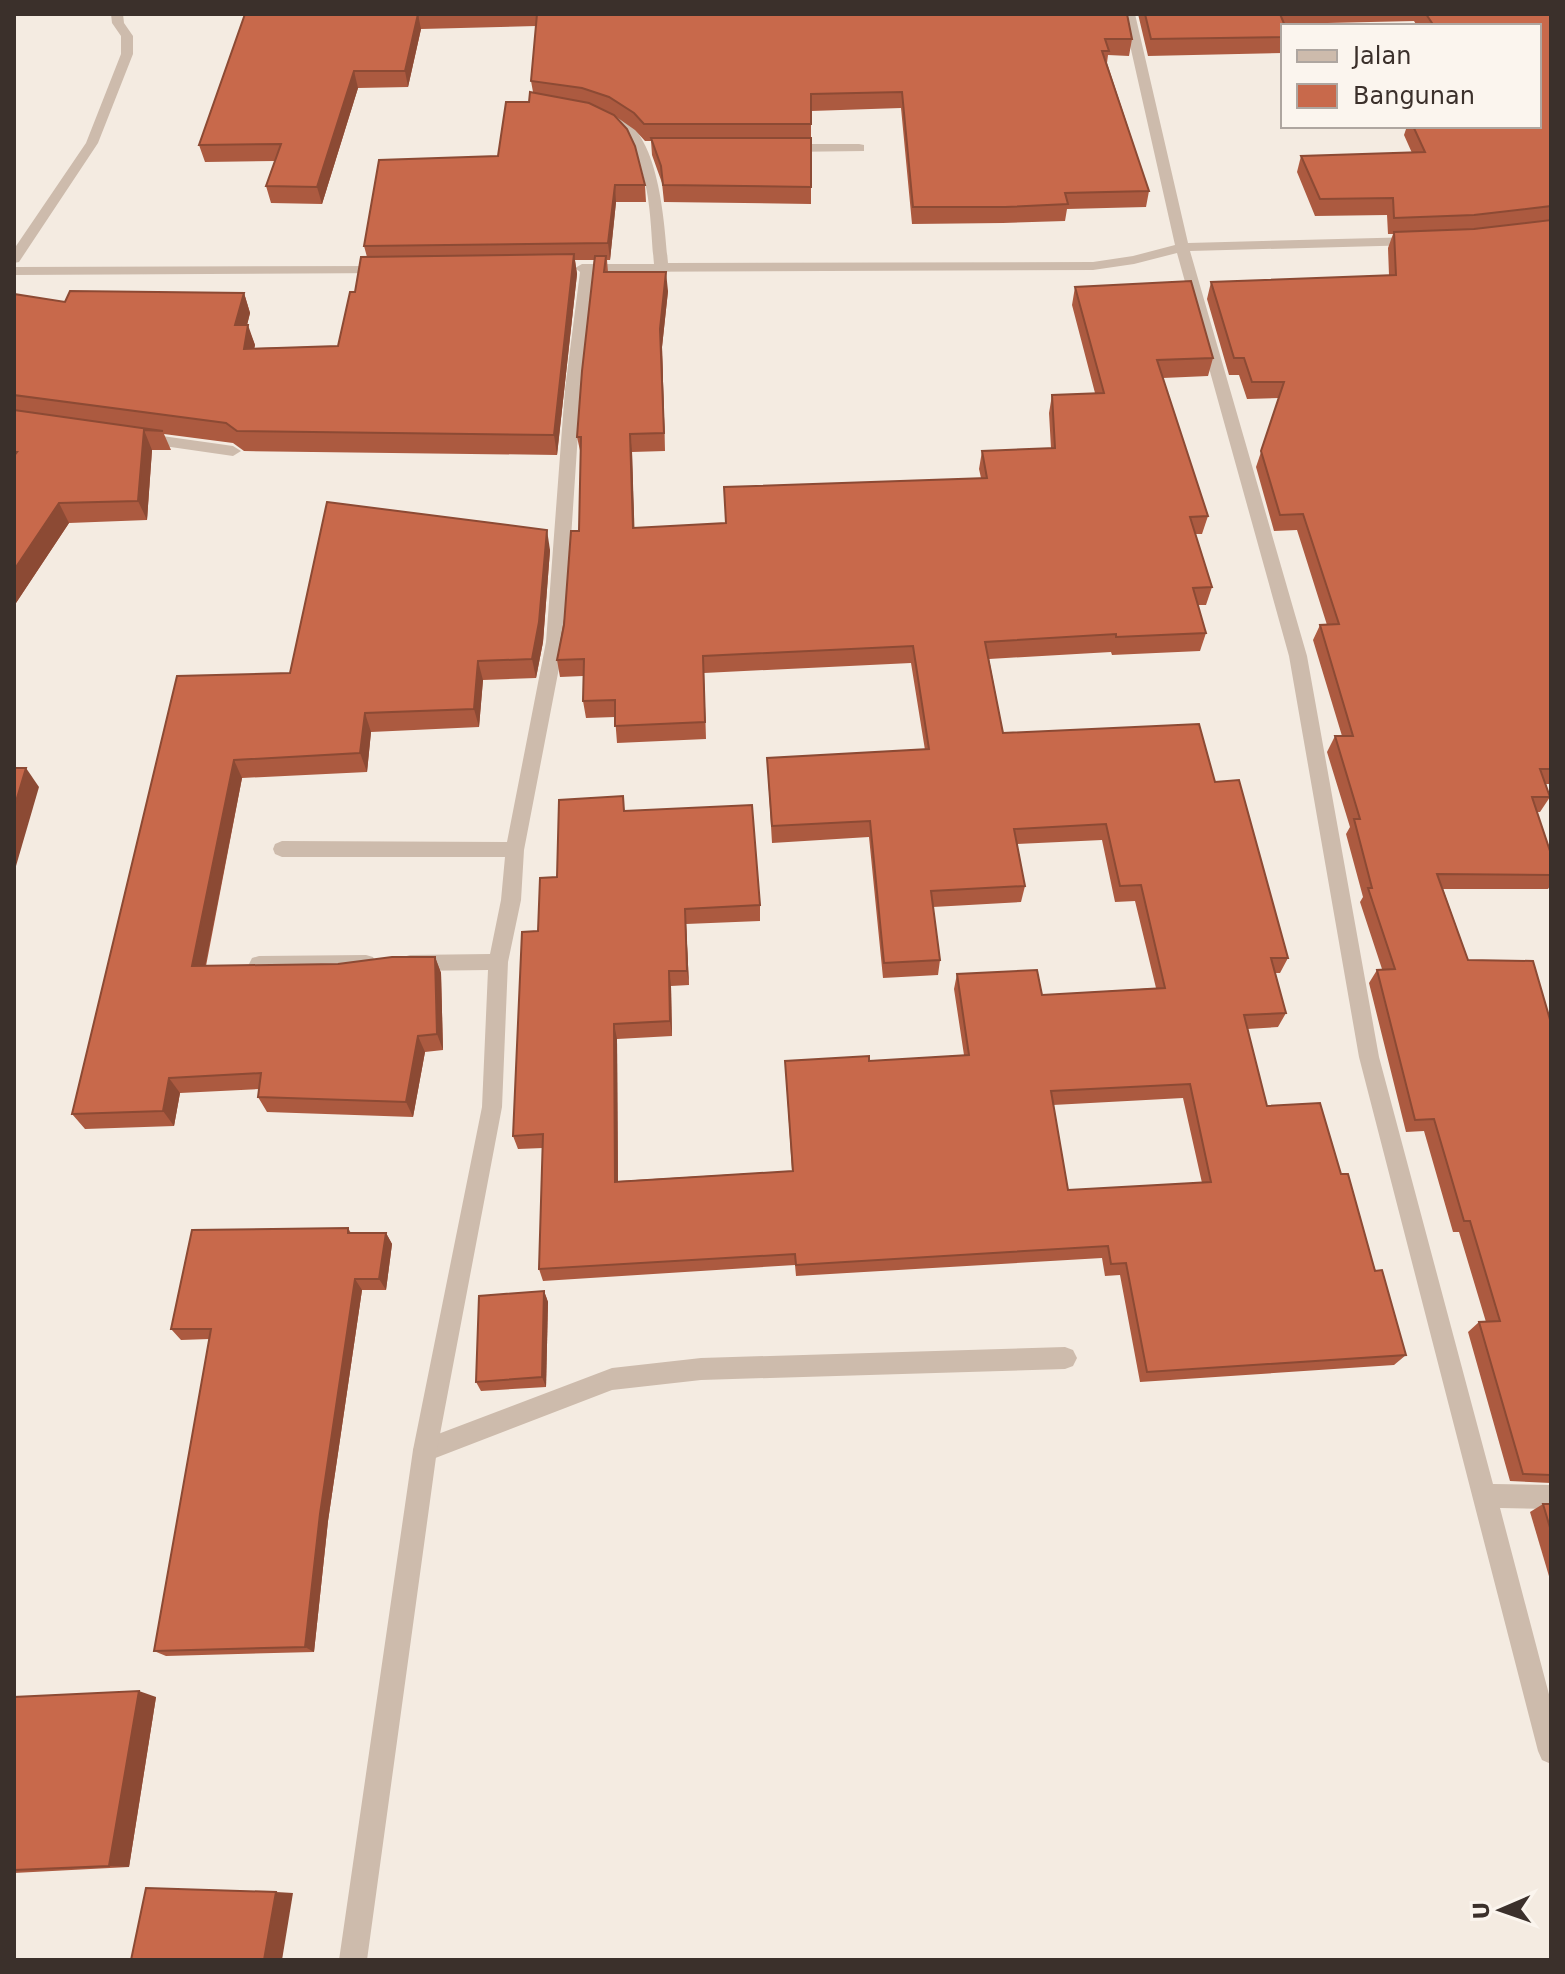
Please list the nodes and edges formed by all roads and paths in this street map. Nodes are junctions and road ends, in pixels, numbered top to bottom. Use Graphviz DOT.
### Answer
graph roads {
  1 [pos="117,14"];
  2 [pos="1129,14"];
  3 [pos="580,112"];
  4 [pos="642,148"];
  5 [pos="657,148"];
  6 [pos="766,148"];
  7 [pos="859,148"];
  8 [pos="1436,240"];
  9 [pos="1182,247"];
  10 [pos="14,259"];
  11 [pos="661,266"];
  12 [pos="396,270"];
  13 [pos="14,271"];
  14 [pos="123,436"];
  15 [pos="233,451"];
  16 [pos="282,849"];
  17 [pos="515,850"];
  18 [pos="498,962"];
  19 [pos="259,964"];
  20 [pos="1065,1358"];
  21 [pos="425,1450"];
  22 [pos="1482,1496"];
  23 [pos="1551,1497"];
  24 [pos="1551,1751"];
  25 [pos="353,1960"];
  1 -- 10 [label="street"];
  2 -- 9 [label="street"];
  3 -- 4 [label="street"];
  4 -- 5 [label="street"];
  4 -- 11 [label="street"];
  6 -- 7 [label="street"];
  8 -- 9 [label="street"];
  9 -- 11 [label="street"];
  9 -- 22 [label="street"];
  11 -- 17 [label="street"];
  12 -- 13 [label="street"];
  14 -- 15 [label="street"];
  16 -- 17 [label="street"];
  17 -- 18 [label="street"];
  18 -- 19 [label="street"];
  18 -- 21 [label="street"];
  20 -- 21 [label="street"];
  21 -- 25 [label="street"];
  22 -- 23 [label="street"];
  22 -- 24 [label="street"];
}
